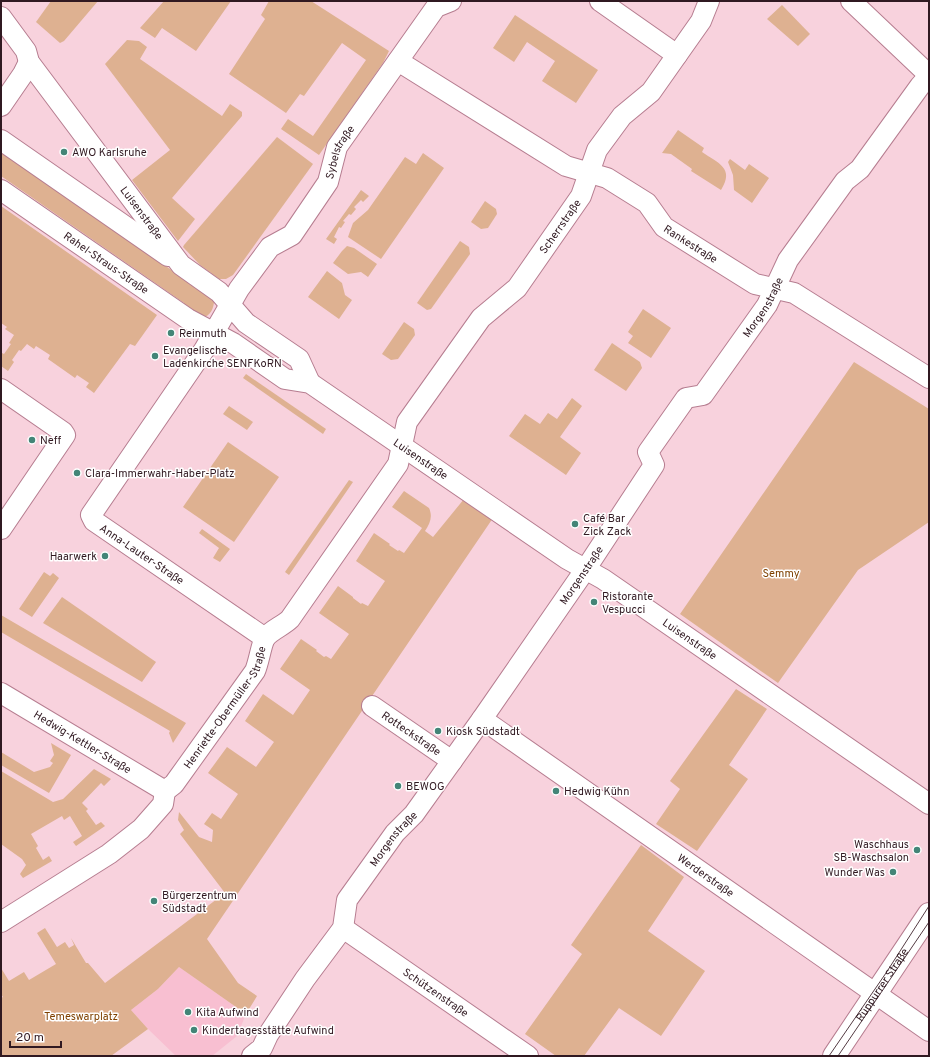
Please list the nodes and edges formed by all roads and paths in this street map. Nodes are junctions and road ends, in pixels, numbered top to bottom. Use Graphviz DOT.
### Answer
graph roads {
  1 [pos="451,1"];
  2 [pos="600,1"];
  3 [pos="709,1"];
  4 [pos="851,1"];
  5 [pos="1,16"];
  6 [pos="677,55"];
  7 [pos="29,62"];
  8 [pos="398,62"];
  9 [pos="929,75"];
  10 [pos="1,106"];
  11 [pos="1,140"];
  12 [pos="590,173"];
  13 [pos="1,190"];
  14 [pos="181,265"];
  15 [pos="775,289"];
  16 [pos="230,304"];
  17 [pos="214,333"];
  18 [pos="929,378"];
  19 [pos="310,383"];
  20 [pos="1,389"];
  21 [pos="402,446"];
  22 [pos="1,529"];
  23 [pos="585,570"];
  24 [pos="265,638"];
  25 [pos="1,693"];
  26 [pos="372,706"];
  27 [pos="482,719"];
  28 [pos="452,761"];
  29 [pos="165,791"];
  30 [pos="929,804"];
  31 [pos="929,914"];
  32 [pos="2,919"];
  33 [pos="344,928"];
  34 [pos="876,994"];
  35 [pos="929,1031"];
  36 [pos="262,1053"];
  37 [pos="528,1056"];
  38 [pos="834,1056"];
  1 -- 8 [label="street, Sybelstraße"];
  2 -- 6 [label="street"];
  3 -- 6 [label="street, Scherrstraße"];
  4 -- 9 [label="street"];
  5 -- 7 [label="street, Luisenstraße"];
  6 -- 12 [label="street, Scherrstraße"];
  7 -- 10 [label="street"];
  7 -- 14 [label="street, Luisenstraße"];
  8 -- 12 [label="street, Rankestraße"];
  8 -- 16 [label="street, Sybelstraße"];
  9 -- 15 [label="street, Morgenstraße"];
  11 -- 14 [label="street"];
  12 -- 15 [label="street, Rankestraße"];
  12 -- 21 [label="street, Scherrstraße"];
  13 -- 17 [label="street, Rahel-Straus-Straße"];
  14 -- 16 [label="street, Luisenstraße"];
  15 -- 18 [label="street, Rankestraße"];
  15 -- 23 [label="street, Morgenstraße"];
  16 -- 17 [label="street, Anna-Lauter-Straße"];
  16 -- 19 [label="street, Luisenstraße"];
  17 -- 19 [label="street, Luisenstraße"];
  17 -- 24 [label="street, Anna-Lauter-Straße"];
  19 -- 21 [label="street, Luisenstraße"];
  20 -- 22 [label="street"];
  21 -- 23 [label="street, Luisenstraße"];
  21 -- 24 [label="street, Henriette-Obermüller-Straße"];
  23 -- 27 [label="street, Morgenstraße"];
  23 -- 30 [label="street, Luisenstraße"];
  24 -- 29 [label="street, Henriette-Obermüller-Straße"];
  25 -- 29 [label="street, Hedwig-Kettler-Straße"];
  26 -- 28 [label="street, Rotteckstraße"];
  27 -- 28 [label="street, Morgenstraße"];
  27 -- 34 [label="street, Werderstraße"];
  28 -- 33 [label="street, Morgenstraße"];
  29 -- 32 [label="street, Henriette-Obermüller-Straße"];
  31 -- 34 [label="main road, Rüppurrer Straße"];
  33 -- 36 [label="street"];
  33 -- 37 [label="street, Schützenstraße"];
  34 -- 35 [label="street, Werderstraße"];
  34 -- 38 [label="main road, Rüppurrer Straße"];
}
